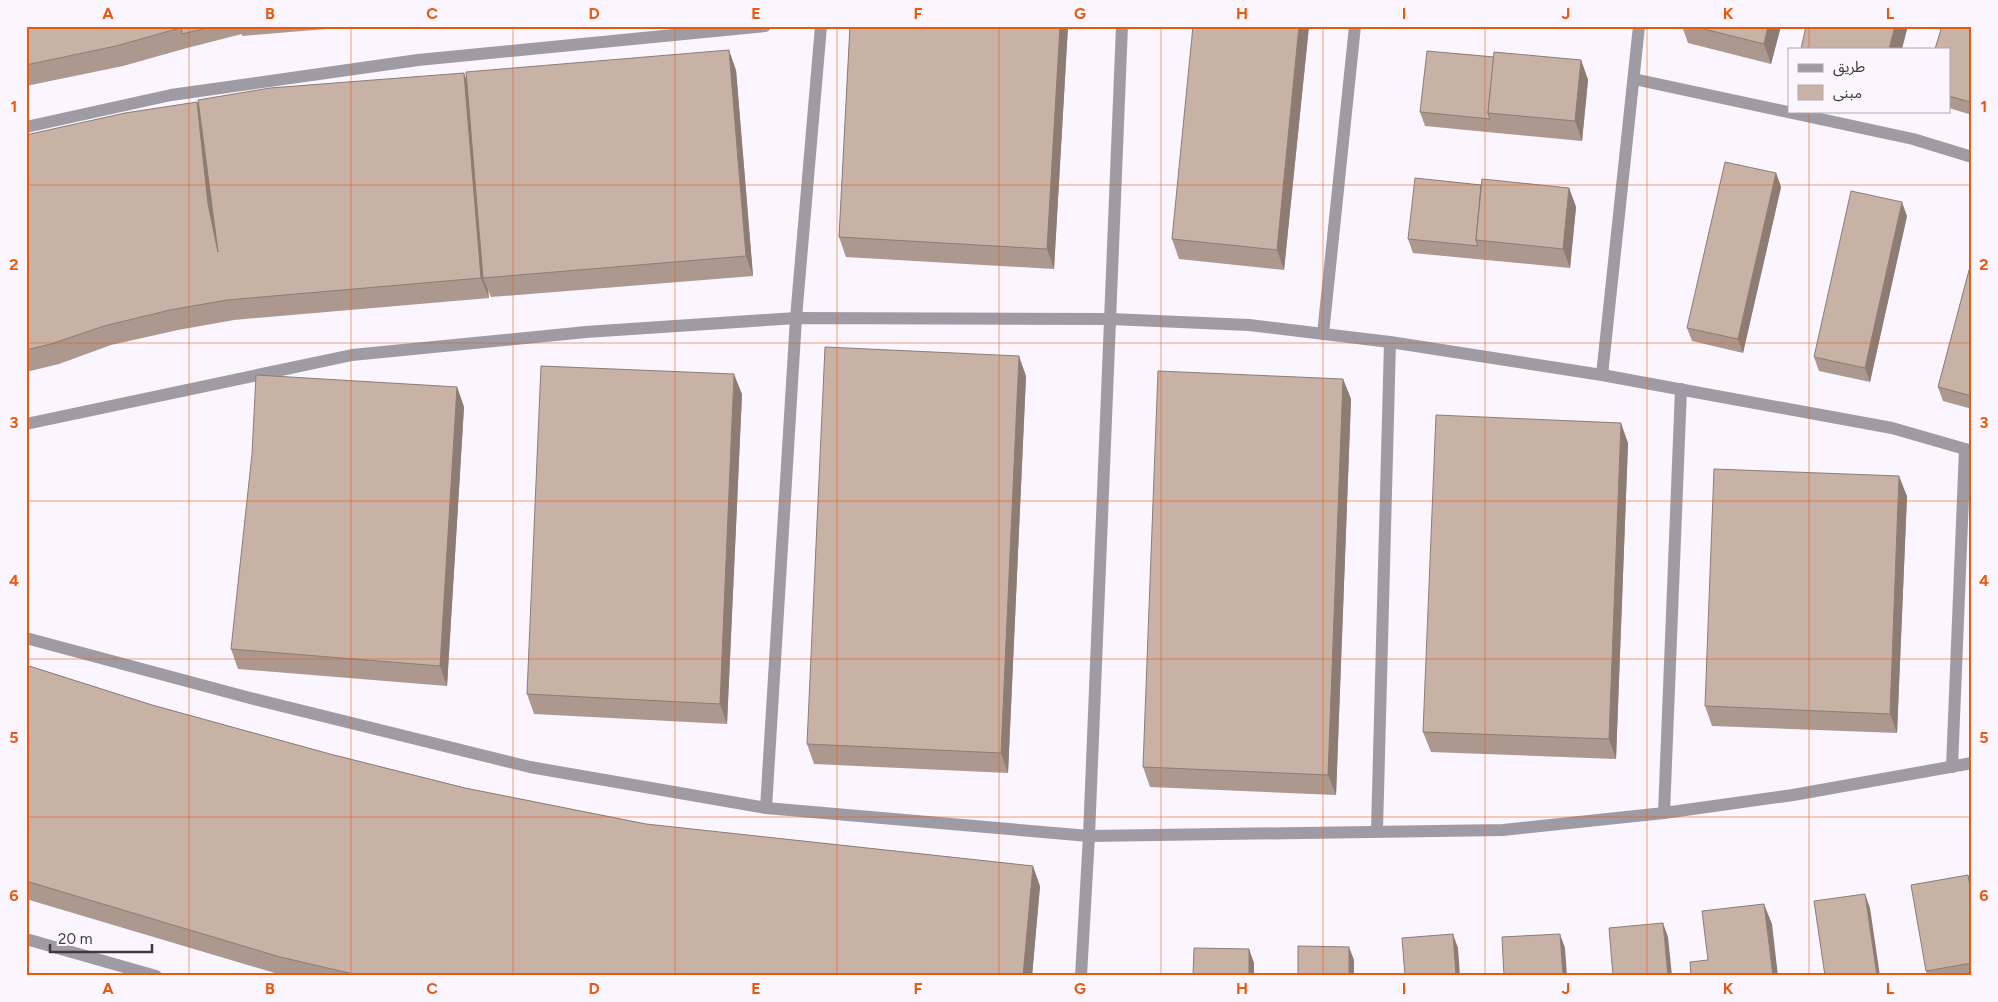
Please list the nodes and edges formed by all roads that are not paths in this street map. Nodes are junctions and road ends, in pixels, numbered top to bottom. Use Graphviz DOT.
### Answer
graph roads {
  1 [pos="765,26"];
  2 [pos="821,26"];
  3 [pos="1122,26"];
  4 [pos="1355,26"];
  5 [pos="1639,26"];
  6 [pos="1634,79"];
  7 [pos="26,127"];
  8 [pos="1972,157"];
  9 [pos="796,318"];
  10 [pos="1111,319"];
  11 [pos="1323,334"];
  12 [pos="1390,342"];
  13 [pos="1602,375"];
  14 [pos="1681,389"];
  15 [pos="26,424"];
  16 [pos="1968,450"];
  17 [pos="26,638"];
  18 [pos="1972,763"];
  19 [pos="1952,767"];
  20 [pos="766,808"];
  21 [pos="1664,813"];
  22 [pos="1377,830"];
  23 [pos="1089,836"];
  24 [pos="26,939"];
  25 [pos="156,976"];
  26 [pos="1081,976"];
  1 -- 7 [label="street"];
  2 -- 9 [label="street"];
  3 -- 10 [label="street"];
  4 -- 11 [label="street"];
  5 -- 6 [label="street"];
  6 -- 8 [label="street"];
  6 -- 13 [label="street"];
  9 -- 10 [label="street"];
  9 -- 15 [label="street"];
  9 -- 20 [label="street"];
  10 -- 11 [label="street"];
  10 -- 23 [label="street"];
  11 -- 12 [label="street"];
  12 -- 13 [label="street"];
  12 -- 22 [label="street"];
  13 -- 14 [label="street"];
  14 -- 16 [label="street"];
  14 -- 21 [label="street"];
  16 -- 19 [label="street"];
  17 -- 20 [label="street"];
  18 -- 19 [label="street"];
  19 -- 21 [label="street"];
  20 -- 23 [label="street"];
  21 -- 22 [label="street"];
  22 -- 23 [label="street"];
  23 -- 26 [label="street"];
  24 -- 25 [label="street"];
}
